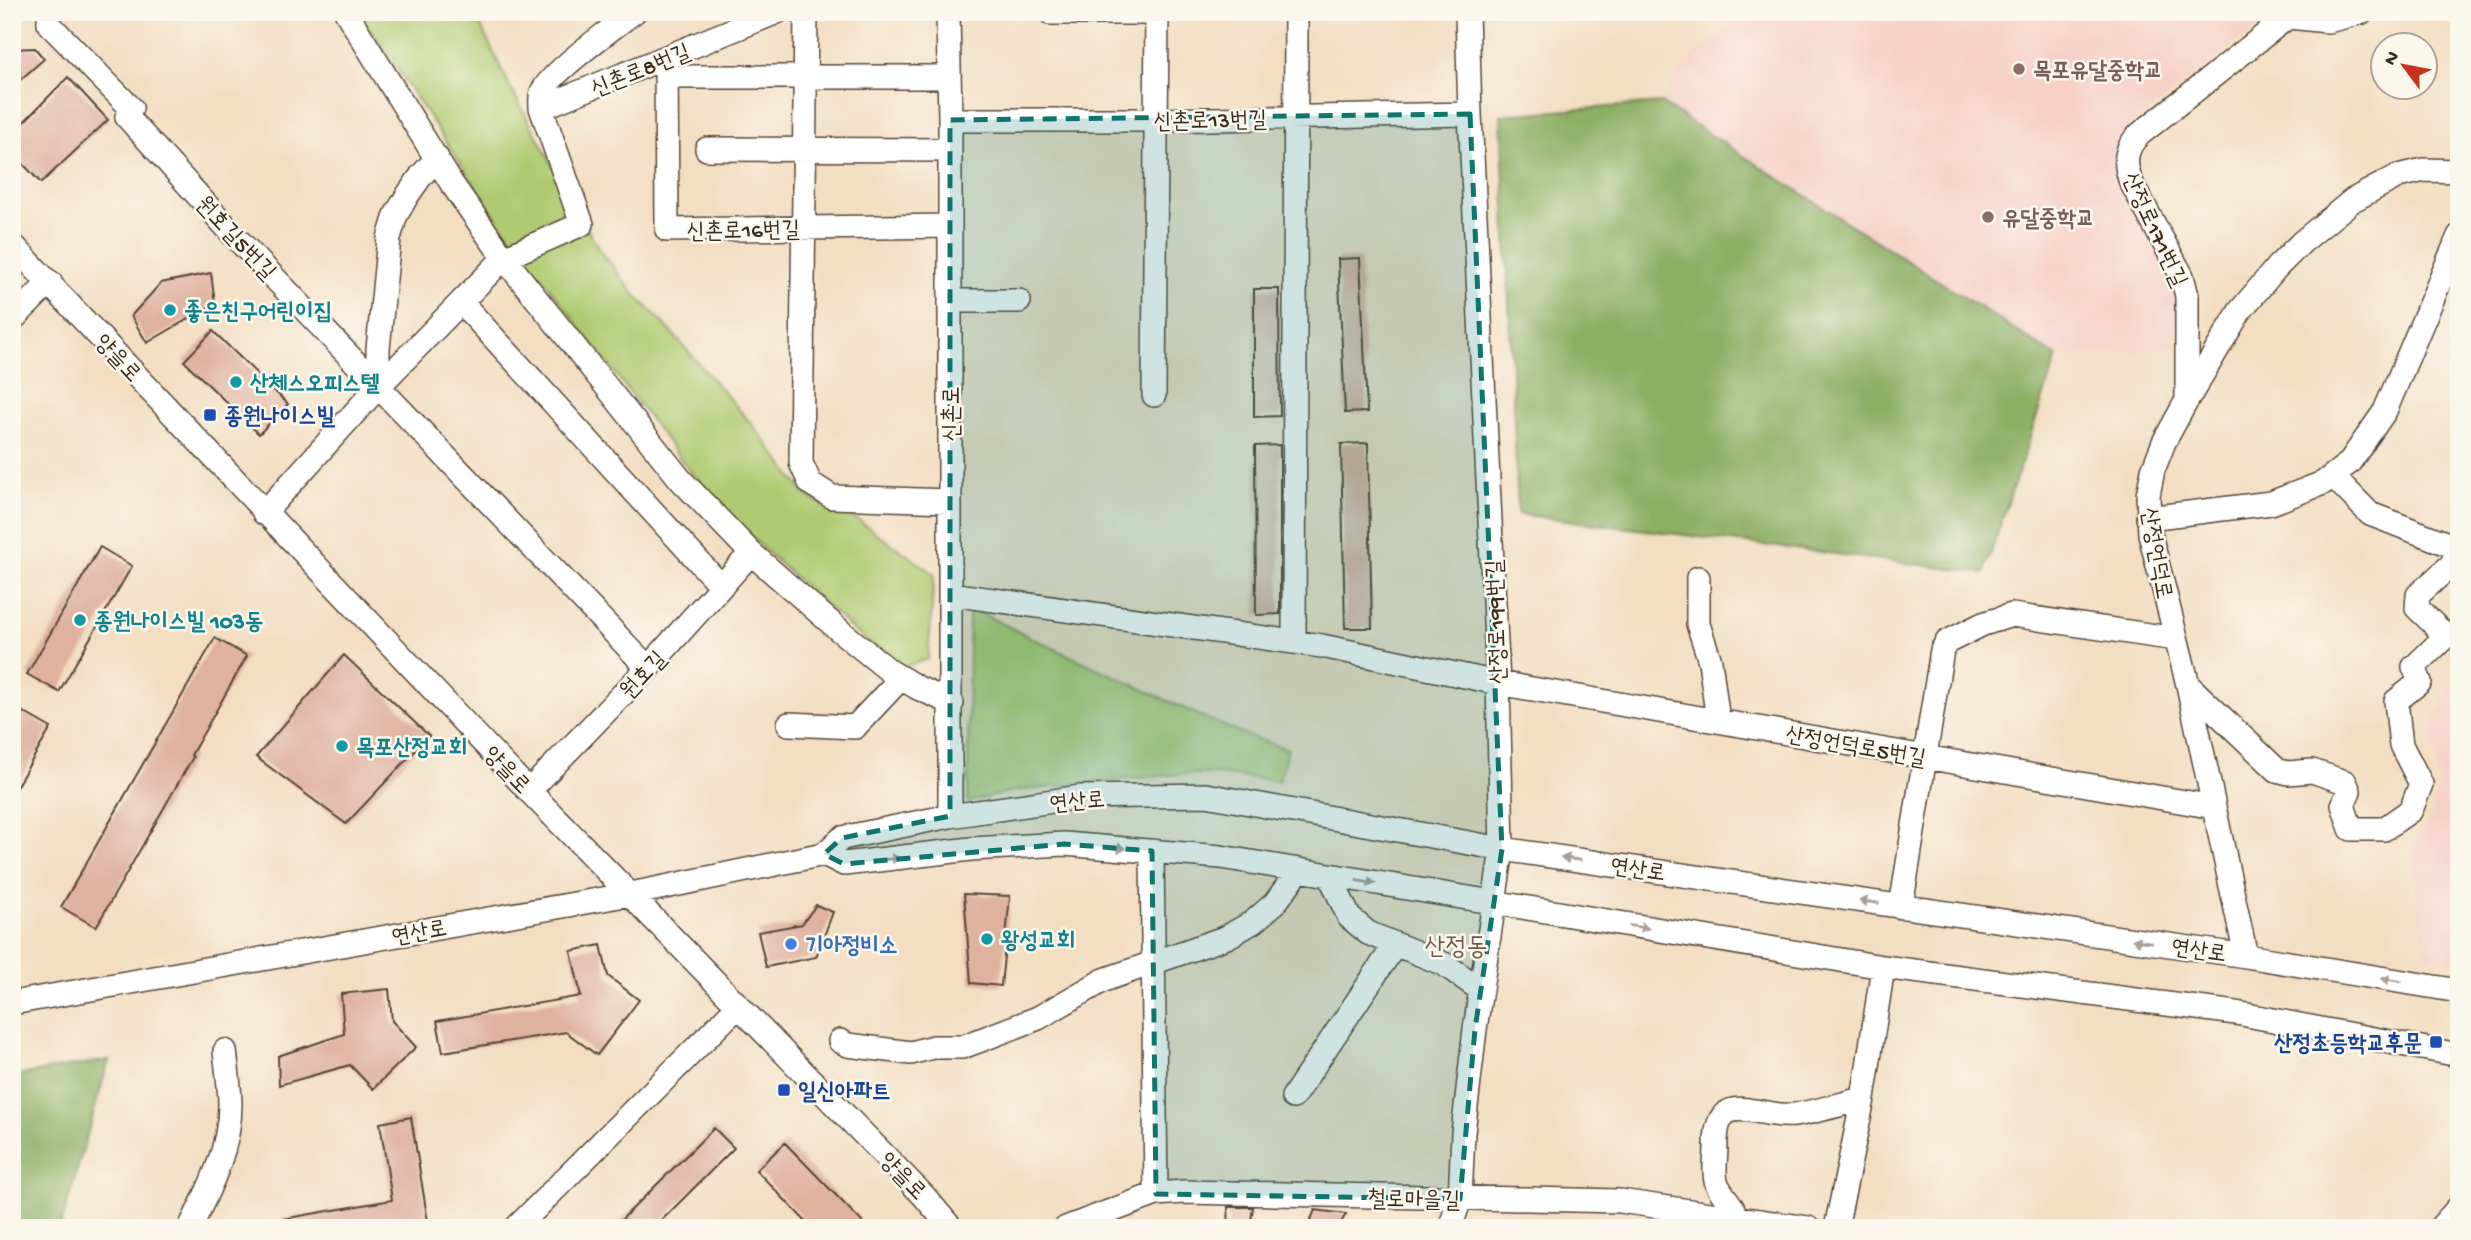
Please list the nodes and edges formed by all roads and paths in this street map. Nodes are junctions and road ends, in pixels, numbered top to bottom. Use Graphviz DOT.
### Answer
graph roads {
  1 [pos="49,12"];
  2 [pos="346,12"];
  3 [pos="634,12"];
  4 [pos="777,12"];
  5 [pos="806,12"];
  6 [pos="948,12"];
  7 [pos="1296,12"];
  8 [pos="1467,12"];
  9 [pos="2363,12"];
  10 [pos="1051,13"];
  11 [pos="1157,13"];
  12 [pos="2292,15"];
  13 [pos="666,68"];
  14 [pos="805,77"];
  15 [pos="949,77"];
  16 [pos="541,108"];
  17 [pos="1470,114"];
  18 [pos="1297,117"];
  19 [pos="950,120"];
  20 [pos="1157,120"];
  21 [pos="707,149"];
  22 [pos="804,150"];
  23 [pos="950,150"];
  24 [pos="437,159"];
  25 [pos="2459,171"];
  26 [pos="950,226"];
  27 [pos="803,228"];
  28 [pos="2459,236"];
  29 [pos="12,244"];
  30 [pos="503,258"];
  31 [pos="50,282"];
  32 [pos="1019,300"];
  33 [pos="950,301"];
  34 [pos="461,302"];
  35 [pos="12,320"];
  36 [pos="379,387"];
  37 [pos="1154,396"];
  38 [pos="2187,400"];
  39 [pos="2333,476"];
  40 [pos="949,501"];
  41 [pos="264,513"];
  42 [pos="2148,518"];
  43 [pos="751,553"];
  44 [pos="1698,578"];
  45 [pos="721,586"];
  46 [pos="951,594"];
  47 [pos="2176,639"];
  48 [pos="1293,642"];
  49 [pos="648,668"];
  50 [pos="901,678"];
  51 [pos="1498,684"];
  52 [pos="2188,685"];
  53 [pos="951,703"];
  54 [pos="1718,721"];
  55 [pos="789,724"];
  56 [pos="1924,757"];
  57 [pos="529,791"];
  58 [pos="2214,807"];
  59 [pos="950,816"];
  60 [pos="1502,849"];
  61 [pos="1152,851"];
  62 [pos="824,854"];
  63 [pos="1299,870"];
  64 [pos="1330,876"];
  65 [pos="631,894"];
  66 [pos="1494,903"];
  67 [pos="1901,907"];
  68 [pos="1395,945"];
  69 [pos="2246,956"];
  70 [pos="1154,963"];
  71 [pos="1883,967"];
  72 [pos="1481,990"];
  73 [pos="2459,991"];
  74 [pos="12,1003"];
  75 [pos="738,1006"];
  76 [pos="840,1041"];
  77 [pos="225,1051"];
  78 [pos="2459,1055"];
  79 [pos="1293,1097"];
  80 [pos="1863,1099"];
  81 [pos="1156,1194"];
  82 [pos="1460,1199"];
  83 [pos="2459,1207"];
  84 [pos="1736,1216"];
  85 [pos="190,1228"];
  86 [pos="516,1228"];
  87 [pos="951,1228"];
  88 [pos="1066,1228"];
  89 [pos="1450,1228"];
  90 [pos="1808,1228"];
  91 [pos="1836,1228"];
  92 [pos="2440,1228"];
  1 -- 36 [label="street, 원호길5번길"];
  2 -- 24 [label="street"];
  3 -- 16 [label="street"];
  4 -- 13 [label="street, 신촌로8번길"];
  5 -- 14 [label="street"];
  6 -- 15 [label="street, 신촌로"];
  7 -- 18 [label="street"];
  8 -- 17 [label="street, 산정로199번길"];
  9 -- 12 [label="street"];
  10 -- 11 [label="street"];
  11 -- 20 [label="street"];
  12 -- 38 [label="street, 산정로171번길"];
  13 -- 14 [label="street"];
  13 -- 16 [label="street, 신촌로8번길"];
  13 -- 27 [label="street, 신촌로16번길"];
  14 -- 15 [label="street"];
  14 -- 22 [label="street"];
  15 -- 19 [label="street, 신촌로"];
  16 -- 30 [label="street"];
  17 -- 18 [label="street, 신촌로13번길"];
  17 -- 51 [label="street, 산정로199번길"];
  18 -- 20 [label="street, 신촌로13번길"];
  18 -- 48 [label="street"];
  19 -- 20 [label="street, 신촌로13번길"];
  19 -- 23 [label="street, 신촌로"];
  20 -- 37 [label="street"];
  21 -- 22 [label="street"];
  22 -- 23 [label="street"];
  22 -- 27 [label="street"];
  23 -- 26 [label="street, 신촌로"];
  24 -- 30 [label="street"];
  24 -- 36 [label="street"];
  25 -- 38 [label="street, 산정언덕로"];
  26 -- 27 [label="street, 신촌로16번길"];
  26 -- 33 [label="street, 신촌로"];
  27 -- 40 [label="street"];
  28 -- 39 [label="street"];
  29 -- 31 [label="street, 양을로"];
  30 -- 34 [label="street"];
  30 -- 43 [label="street"];
  31 -- 35 [label="street"];
  31 -- 41 [label="street, 양을로"];
  32 -- 33 [label="street"];
  33 -- 40 [label="street, 신촌로"];
  34 -- 36 [label="street"];
  34 -- 45 [label="street"];
  36 -- 41 [label="street"];
  36 -- 49 [label="street, 원호길5번길"];
  38 -- 42 [label="street, 산정언덕로"];
  39 -- 42 [label="street"];
  39 -- 52 [label="street"];
  40 -- 46 [label="street, 신촌로"];
  41 -- 57 [label="street, 양을로"];
  42 -- 47 [label="street, 산정언덕로"];
  43 -- 45 [label="street, 원호길"];
  43 -- 50 [label="street"];
  44 -- 54 [label="street"];
  45 -- 49 [label="street, 원호길"];
  46 -- 48 [label="street, 산정언덕로5번길"];
  46 -- 53 [label="street, 신촌로"];
  47 -- 52 [label="street, 산정언덕로"];
  47 -- 56 [label="street"];
  48 -- 51 [label="street, 산정언덕로5번길"];
  49 -- 57 [label="street, 원호길"];
  50 -- 53 [label="street"];
  50 -- 55 [label="street"];
  51 -- 54 [label="street, 산정언덕로5번길"];
  51 -- 60 [label="street, 산정로199번길"];
  52 -- 58 [label="street, 산정언덕로"];
  53 -- 59 [label="street, 신촌로"];
  54 -- 56 [label="street, 산정언덕로5번길"];
  56 -- 58 [label="street, 산정언덕로5번길"];
  56 -- 67 [label="street"];
  57 -- 65 [label="street, 양을로"];
  58 -- 69 [label="street, 산정언덕로"];
  59 -- 60 [label="street, 연산로"];
  59 -- 62 [label="street, 연산로"];
  60 -- 66 [label="street, 산정로199번길"];
  67 -- 60 [label="street, 연산로, one-way"];
  62 -- 61 [label="street, 연산로, one-way"];
  61 -- 63 [label="street, 연산로"];
  61 -- 70 [label="street"];
  62 -- 65 [label="street, 연산로"];
  63 -- 64 [label="street, 연산로"];
  63 -- 70 [label="street"];
  64 -- 66 [label="street, 연산로, one-way"];
  64 -- 68 [label="street"];
  65 -- 74 [label="street, 연산로"];
  65 -- 75 [label="street, 양을로"];
  66 -- 71 [label="street, 연산로, one-way"];
  66 -- 72 [label="street, 산정로199번길"];
  69 -- 67 [label="street, 연산로, one-way"];
  68 -- 72 [label="street"];
  68 -- 79 [label="street"];
  73 -- 69 [label="street, 연산로, one-way"];
  70 -- 76 [label="street"];
  70 -- 81 [label="street"];
  71 -- 78 [label="street, 연산로"];
  71 -- 80 [label="street"];
  72 -- 82 [label="street, 산정로199번길"];
  75 -- 86 [label="street"];
  75 -- 87 [label="street, 양을로"];
  77 -- 85 [label="street"];
  80 -- 84 [label="street"];
  80 -- 91 [label="street"];
  81 -- 82 [label="street, 철로마을길"];
  81 -- 88 [label="street, 철로마을길"];
  82 -- 84 [label="street, 철로마을길"];
  82 -- 89 [label="street, 산정로199번길"];
  83 -- 92 [label="street"];
  84 -- 90 [label="street, 철로마을길"];
}
